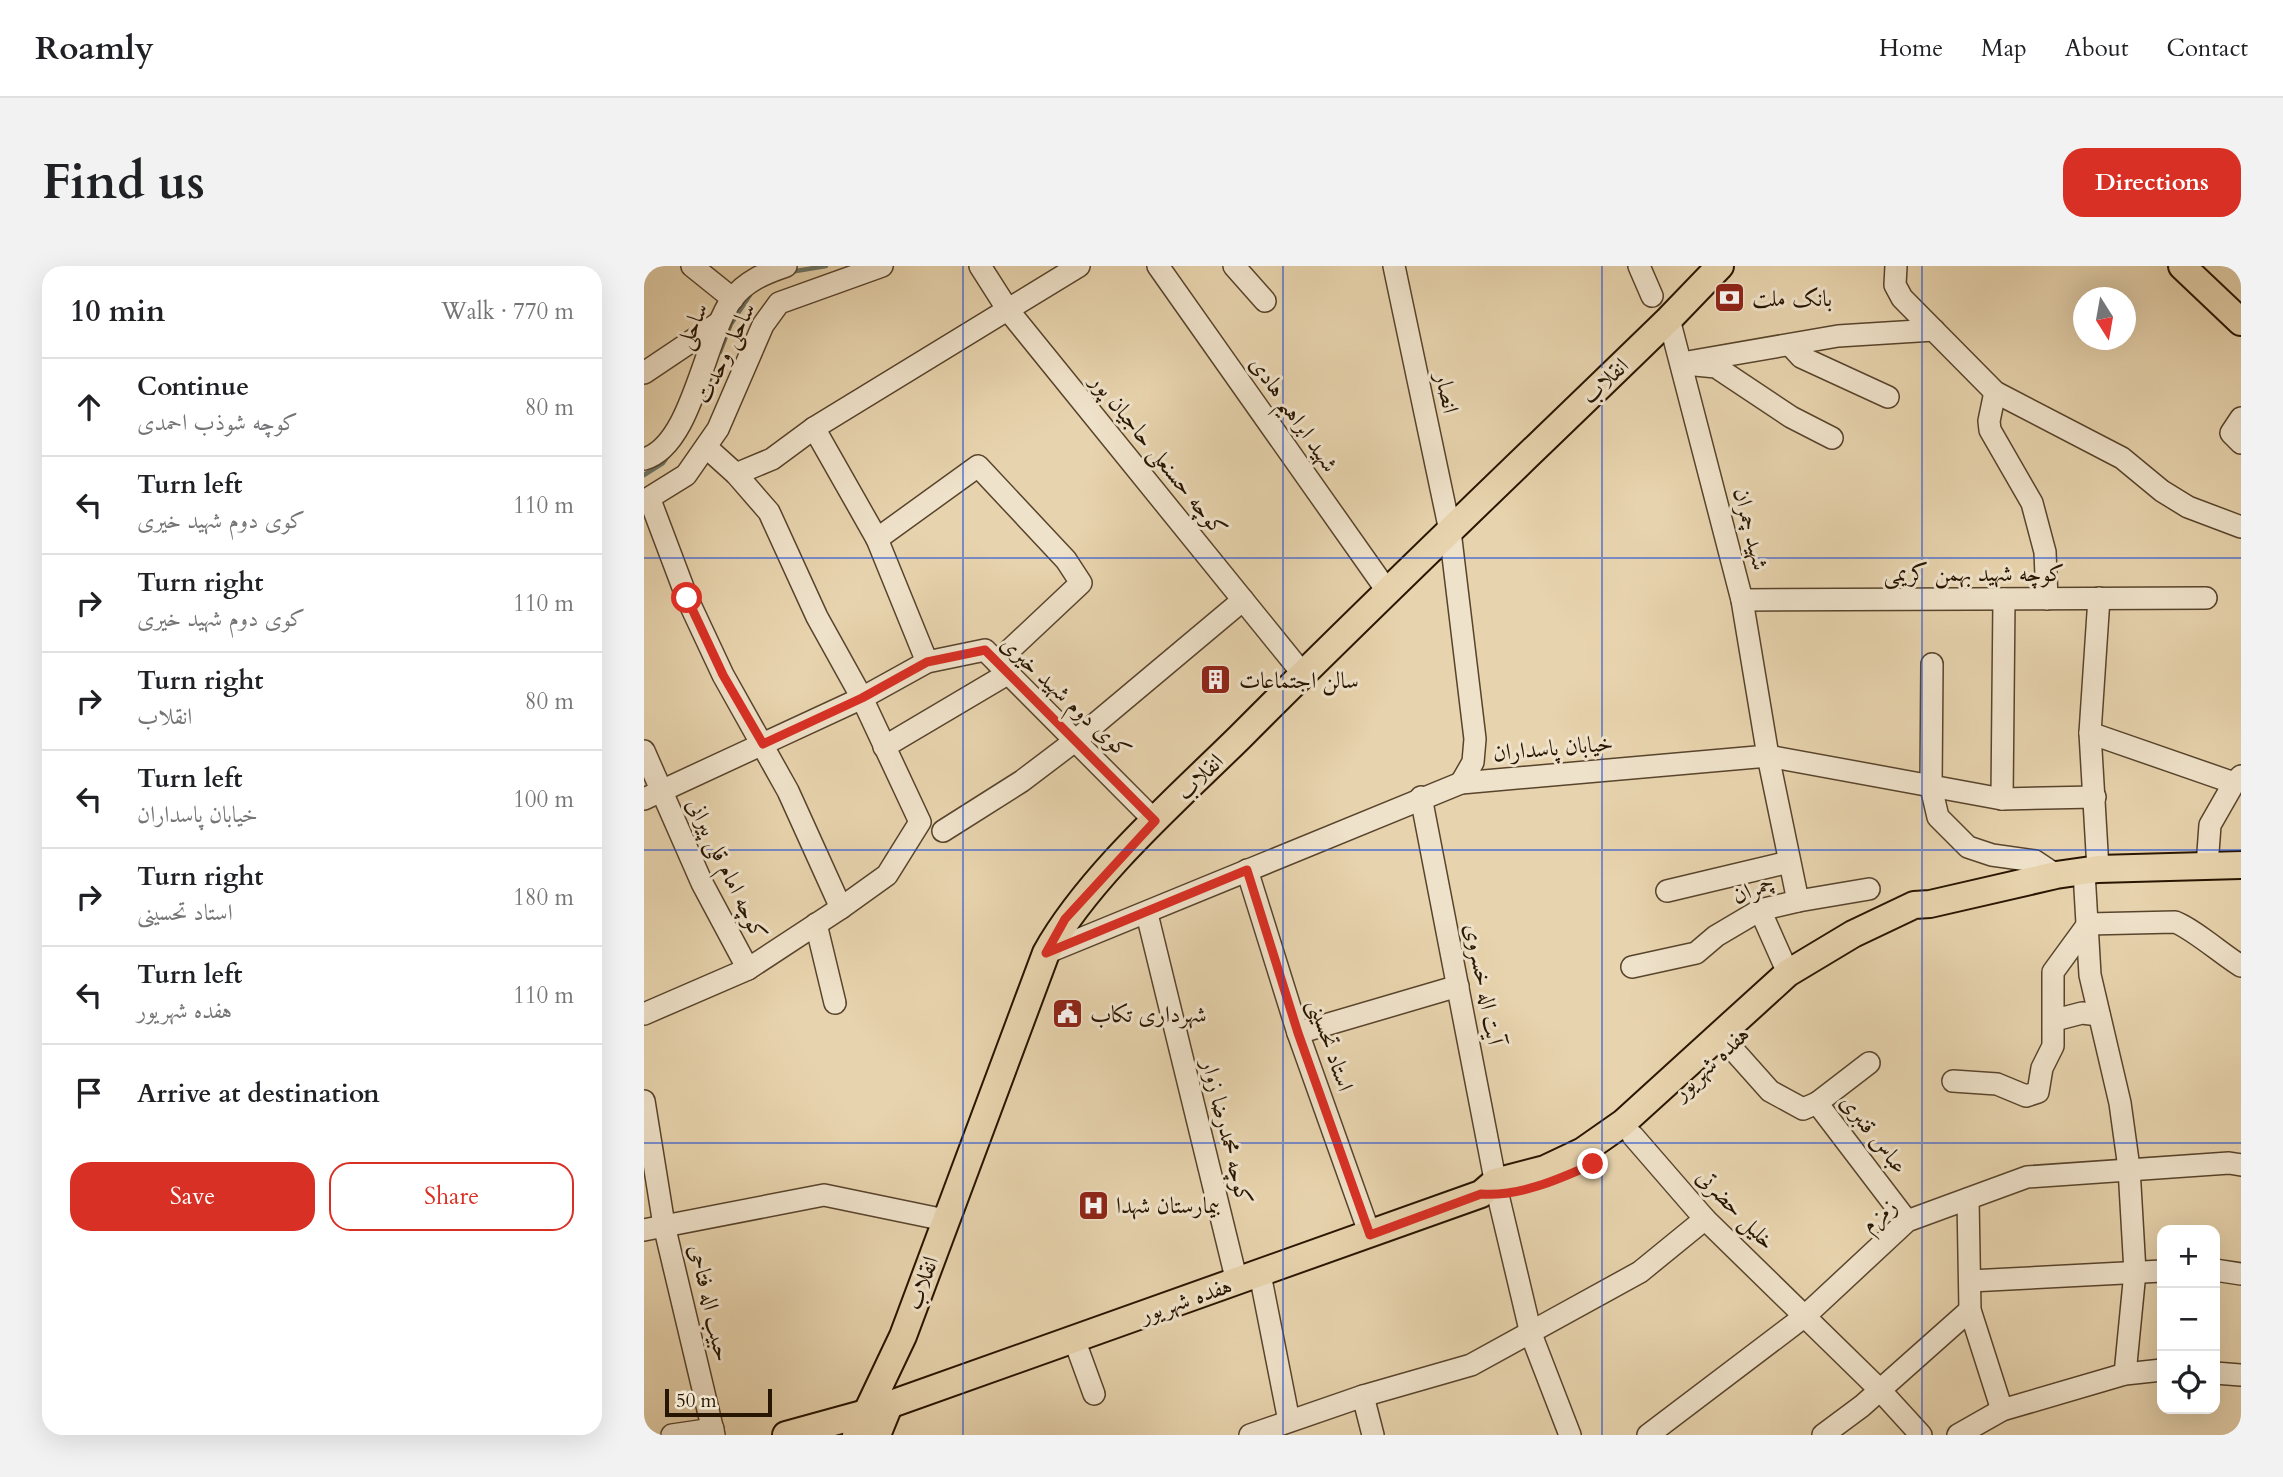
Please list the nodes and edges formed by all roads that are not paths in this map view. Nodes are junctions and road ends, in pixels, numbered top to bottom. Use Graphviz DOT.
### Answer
graph roads {
  1 [pos="692,266"];
  2 [pos="783,266"];
  3 [pos="882,266"];
  4 [pos="980,266"];
  5 [pos="1079,266"];
  6 [pos="1158,266"];
  7 [pos="1234,266"];
  8 [pos="1394,266"];
  9 [pos="1639,266"];
  10 [pos="1720,266"];
  11 [pos="1895,266"];
  12 [pos="2182,266"];
  13 [pos="1652,296"];
  14 [pos="733,299"];
  15 [pos="1265,301"];
  16 [pos="1008,310"];
  17 [pos="1669,319"];
  18 [pos="722,320"];
  19 [pos="2241,322"];
  20 [pos="1934,330"];
  21 [pos="1790,345"];
  22 [pos="1682,363"];
  23 [pos="644,373"];
  24 [pos="1995,392"];
  25 [pos="1888,397"];
  26 [pos="2241,418"];
  27 [pos="814,428"];
  28 [pos="1832,438"];
  29 [pos="2241,443"];
  30 [pos="706,447"];
  31 [pos="644,459"];
  32 [pos="736,474"];
  33 [pos="647,500"];
  34 [pos="2241,527"];
  35 [pos="1450,531"];
  36 [pos="877,539"];
  37 [pos="1388,592"];
  38 [pos="2099,598"];
  39 [pos="2206,598"];
  40 [pos="2004,599"];
  41 [pos="2047,599"];
  42 [pos="1242,600"];
  43 [pos="1742,600"];
  44 [pos="927,662"];
  45 [pos="1932,664"];
  46 [pos="1003,668"];
  47 [pos="1303,674"];
  48 [pos="862,698"];
  49 [pos="2090,733"];
  50 [pos="1076,740"];
  51 [pos="763,744"];
  52 [pos="884,747"];
  53 [pos="644,751"];
  54 [pos="1768,756"];
  55 [pos="2237,780"];
  56 [pos="1461,783"];
  57 [pos="1931,787"];
  58 [pos="652,795"];
  59 [pos="1421,797"];
  60 [pos="2095,797"];
  61 [pos="2002,799"];
  62 [pos="1155,821"];
  63 [pos="943,831"];
  64 [pos="1789,862"];
  65 [pos="2241,865"];
  66 [pos="2207,866"];
  67 [pos="1247,870"];
  68 [pos="2091,871"];
  69 [pos="2056,875"];
  70 [pos="1869,889"];
  71 [pos="1667,891"];
  72 [pos="1798,901"];
  73 [pos="1930,904"];
  74 [pos="841,908"];
  75 [pos="1760,909"];
  76 [pos="1147,914"];
  77 [pos="2088,923"];
  78 [pos="816,924"];
  79 [pos="1046,953"];
  80 [pos="2241,966"];
  81 [pos="1632,967"];
  82 [pos="748,969"];
  83 [pos="1788,973"];
  84 [pos="1458,986"];
  85 [pos="835,1003"];
  86 [pos="644,1014"];
  87 [pos="2099,1015"];
  88 [pos="2055,1020"];
  89 [pos="1298,1033"];
  90 [pos="1729,1045"];
  91 [pos="1869,1063"];
  92 [pos="1953,1082"];
  93 [pos="644,1101"];
  94 [pos="1817,1103"];
  95 [pos="1633,1136"];
  96 [pos="2241,1165"];
  97 [pos="2129,1168"];
  98 [pos="1491,1190"];
  99 [pos="1968,1199"];
  100 [pos="1705,1219"];
  101 [pos="945,1220"];
  102 [pos="1908,1221"];
  103 [pos="654,1227"];
  104 [pos="1370,1235"];
  105 [pos="2157,1271"];
  106 [pos="2220,1271"];
  107 [pos="2136,1272"];
  108 [pos="2241,1274"];
  109 [pos="1249,1278"];
  110 [pos="1970,1281"];
  111 [pos="1970,1310"];
  112 [pos="1805,1316"];
  113 [pos="1531,1335"];
  114 [pos="1074,1339"];
  115 [pos="2157,1371"];
  116 [pos="2220,1373"];
  117 [pos="2125,1374"];
  118 [pos="2241,1375"];
  119 [pos="1879,1389"];
  120 [pos="1094,1394"];
  121 [pos="1363,1396"];
  122 [pos="2002,1410"];
  123 [pos="873,1422"];
  124 [pos="1299,1424"];
  125 [pos="713,1432"];
  126 [pos="672,1435"];
  127 [pos="786,1435"];
  128 [pos="1250,1435"];
  129 [pos="1373,1435"];
  130 [pos="1570,1435"];
  131 [pos="1648,1435"];
  132 [pos="1823,1435"];
  133 [pos="1921,1435"];
  134 [pos="1958,1435"];
  1 -- 14 [label="street"];
  2 -- 14 [label="street, ساحلی"];
  3 -- 30 [label="street, ساحلی وحدت"];
  4 -- 16 [label="street, کوچه حسنعلی حاجیان پور"];
  5 -- 16 [label="street"];
  6 -- 37 [label="street, شهید ابراهیم هادی"];
  7 -- 15 [label="street"];
  8 -- 35 [label="street, انصار"];
  9 -- 13 [label="street"];
  10 -- 17 [label="main road, انقلاب"];
  11 -- 20 [label="street"];
  12 -- 19 [label="main road"];
  14 -- 18 [label="street, ساحلی"];
  16 -- 27 [label="street"];
  16 -- 42 [label="street, کوچه حسنعلی حاجیان پور"];
  17 -- 22 [label="street, شهید چمران"];
  17 -- 35 [label="main road, انقلاب"];
  18 -- 23 [label="street"];
  18 -- 31 [label="street, ساحلی"];
  20 -- 21 [label="street"];
  20 -- 24 [label="street"];
  21 -- 22 [label="street"];
  21 -- 25 [label="street"];
  22 -- 28 [label="street"];
  22 -- 43 [label="street, شهید چمران"];
  24 -- 34 [label="street"];
  24 -- 41 [label="street"];
  26 -- 29 [label="street"];
  27 -- 32 [label="street"];
  27 -- 36 [label="street"];
  30 -- 32 [label="street"];
  30 -- 33 [label="street, ساحلی وحدت"];
  32 -- 48 [label="street"];
  33 -- 51 [label="street"];
  35 -- 37 [label="main road, انقلاب"];
  35 -- 56 [label="street"];
  36 -- 44 [label="street"];
  36 -- 46 [label="street"];
  37 -- 47 [label="main road, انقلاب"];
  38 -- 39 [label="street, کوچه شهید بهمن کریمی"];
  38 -- 41 [label="street, کوچه شهید بهمن کریمی"];
  38 -- 49 [label="street"];
  40 -- 41 [label="street, کوچه شهید بهمن کریمی"];
  40 -- 43 [label="street, کوچه شهید بهمن کریمی"];
  40 -- 61 [label="street"];
  42 -- 47 [label="street, کوچه حسنعلی حاجیان پور"];
  42 -- 50 [label="street"];
  43 -- 54 [label="street, شهید چمران"];
  44 -- 46 [label="street, کوی دوم شهید خیری"];
  44 -- 48 [label="street, کوی دوم شهید خیری"];
  45 -- 57 [label="street"];
  46 -- 50 [label="street, کوی دوم شهید خیری"];
  46 -- 52 [label="street"];
  47 -- 62 [label="main road, انقلاب"];
  48 -- 51 [label="street, کوی دوم شهید خیری"];
  48 -- 52 [label="street"];
  49 -- 55 [label="street"];
  49 -- 60 [label="street"];
  50 -- 62 [label="street, کوی دوم شهید خیری"];
  50 -- 63 [label="street"];
  51 -- 58 [label="street, کوی دوم شهید خیری"];
  51 -- 74 [label="street"];
  52 -- 74 [label="street"];
  53 -- 58 [label="street, کوچه امام قلی پیرانی"];
  54 -- 56 [label="street, خیابان پاسداران"];
  54 -- 57 [label="street, خیابان پاسداران"];
  54 -- 64 [label="street, چمران"];
  55 -- 66 [label="street"];
  56 -- 59 [label="street, خیابان پاسداران"];
  57 -- 61 [label="street, خیابان پاسداران"];
  57 -- 69 [label="street"];
  58 -- 82 [label="street, کوچه امام قلی پیرانی"];
  59 -- 67 [label="street, خیابان پاسداران"];
  59 -- 84 [label="street, آیت اله خسروی"];
  60 -- 61 [label="street, خیابان پاسداران"];
  60 -- 68 [label="street"];
  62 -- 79 [label="main road, انقلاب"];
  64 -- 71 [label="street"];
  64 -- 72 [label="street, چمران"];
  65 -- 66 [label="main road, هفده شهریور"];
  66 -- 68 [label="main road, هفده شهریور"];
  67 -- 76 [label="street, خیابان پاسداران"];
  67 -- 89 [label="street, استاد تحسینی"];
  68 -- 69 [label="main road, هفده شهریور"];
  68 -- 77 [label="street"];
  69 -- 73 [label="main road, هفده شهریور"];
  70 -- 72 [label="street"];
  72 -- 75 [label="street, چمران"];
  73 -- 83 [label="main road, هفده شهریور"];
  73 -- 90 [label="main road, هفده شهریور"];
  74 -- 78 [label="street"];
  75 -- 81 [label="street, چمران"];
  75 -- 83 [label="street"];
  76 -- 79 [label="street, خیابان پاسداران"];
  76 -- 109 [label="street, کوچه محمدرضا زوار"];
  77 -- 80 [label="street"];
  77 -- 87 [label="street"];
  77 -- 88 [label="street"];
  78 -- 82 [label="street"];
  78 -- 85 [label="street"];
  79 -- 101 [label="main road, انقلاب"];
  82 -- 86 [label="street"];
  83 -- 98 [label="main road, هفده شهریور"];
  84 -- 89 [label="street"];
  84 -- 98 [label="street, آیت اله خسروی"];
  87 -- 88 [label="street"];
  87 -- 97 [label="street"];
  88 -- 92 [label="street"];
  89 -- 104 [label="street, استاد تحسینی"];
  90 -- 94 [label="street, عباس قنبری"];
  90 -- 95 [label="main road, هفده شهریور"];
  91 -- 94 [label="street"];
  93 -- 103 [label="street, حبیب اله فتاحی"];
  94 -- 102 [label="street, عباس قنبری"];
  95 -- 98 [label="main road, هفده شهریور"];
  95 -- 100 [label="street, خلیل حضرتی"];
  96 -- 97 [label="street, زمزم"];
  97 -- 99 [label="street, زمزم"];
  97 -- 107 [label="street"];
  98 -- 104 [label="main road, هفده شهریور"];
  98 -- 113 [label="street, آیت اله خسروی"];
  99 -- 102 [label="street, زمزم"];
  99 -- 110 [label="street"];
  100 -- 112 [label="street, خلیل حضرتی"];
  100 -- 113 [label="street"];
  101 -- 103 [label="street"];
  101 -- 123 [label="main road, انقلاب"];
  102 -- 112 [label="street, زمزم"];
  103 -- 125 [label="street, حبیب اله فتاحی"];
  104 -- 109 [label="main road, هفده شهریور"];
  105 -- 107 [label="street"];
  106 -- 108 [label="street"];
  107 -- 110 [label="street"];
  107 -- 117 [label="street"];
  109 -- 114 [label="main road, هفده شهریور"];
  109 -- 124 [label="street, کوچه محمدرضا زوار"];
  110 -- 111 [label="street"];
  111 -- 119 [label="street"];
  111 -- 122 [label="street"];
  112 -- 119 [label="street, خلیل حضرتی"];
  112 -- 131 [label="street, زمزم"];
  113 -- 121 [label="street"];
  113 -- 130 [label="street, آیت اله خسروی"];
  114 -- 120 [label="street"];
  114 -- 123 [label="main road, هفده شهریور"];
  115 -- 117 [label="street"];
  116 -- 118 [label="street"];
  117 -- 122 [label="street"];
  119 -- 132 [label="street"];
  119 -- 133 [label="street, خلیل حضرتی"];
  121 -- 124 [label="street"];
  121 -- 129 [label="street"];
  122 -- 134 [label="street"];
  123 -- 127 [label="main road, هفده شهریور"];
  124 -- 128 [label="street"];
  125 -- 126 [label="street"];
}
